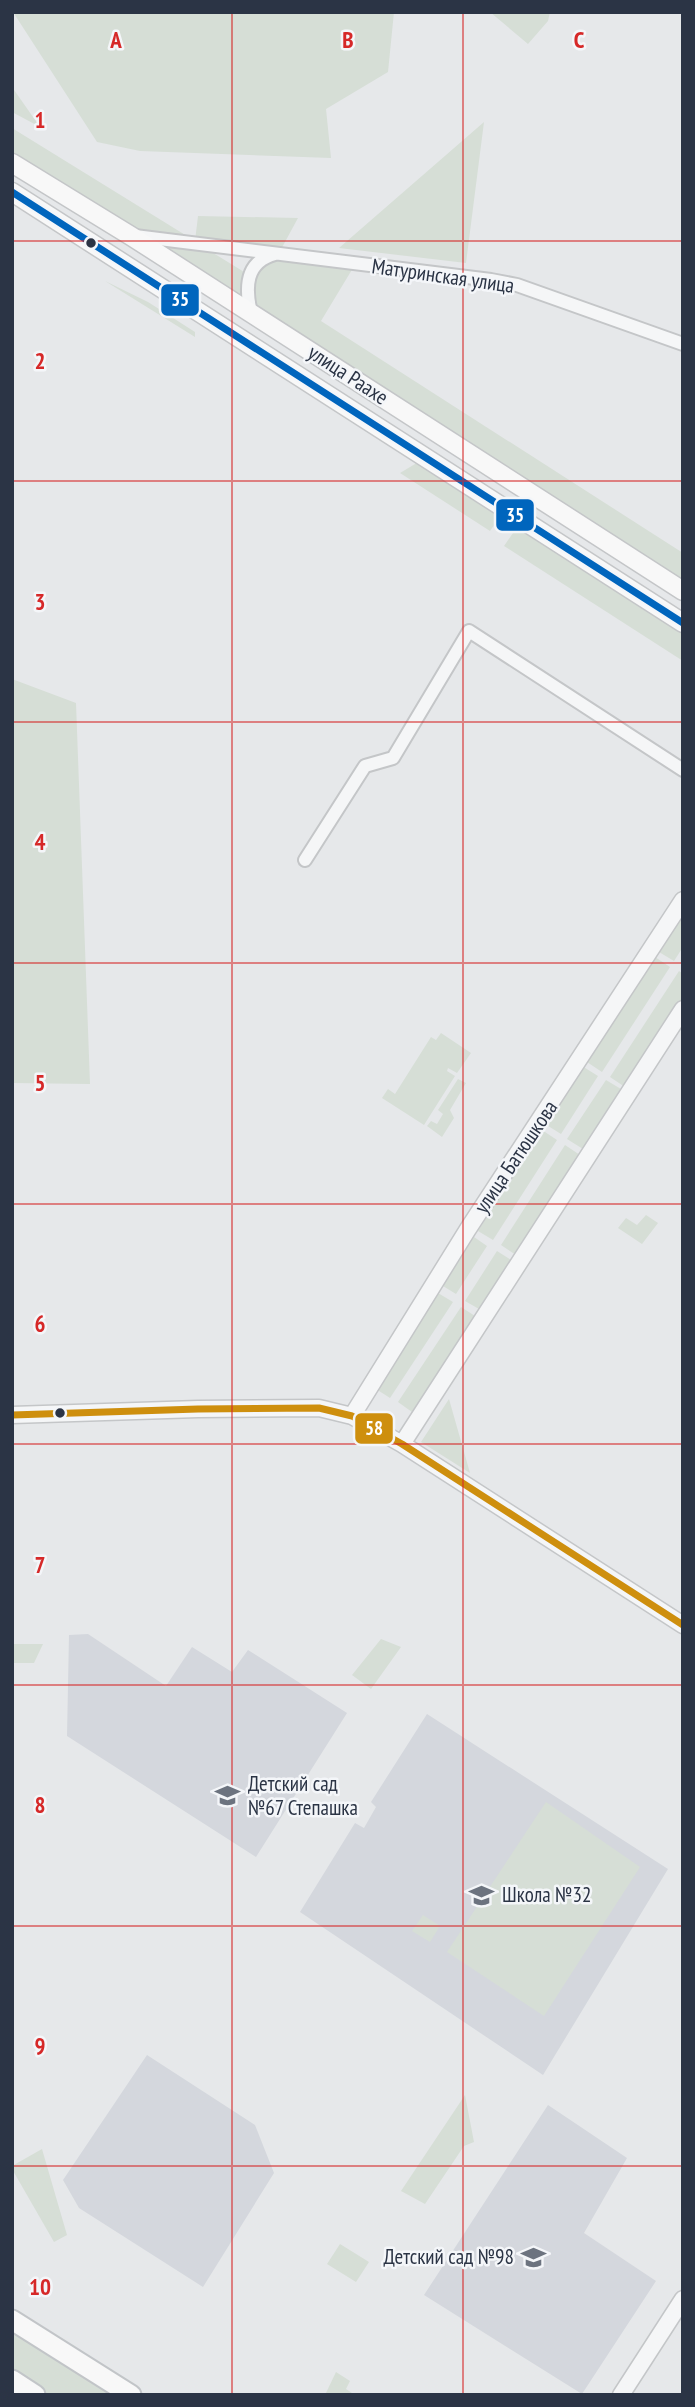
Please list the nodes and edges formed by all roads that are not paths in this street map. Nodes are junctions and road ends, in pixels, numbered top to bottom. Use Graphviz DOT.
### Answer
graph roads {
  1 [pos="12,163"];
  2 [pos="12,192"];
  3 [pos="131,236"];
  4 [pos="279,253"];
  5 [pos="251,313"];
  6 [pos="683,344"];
  7 [pos="683,591"];
  8 [pos="683,624"];
  9 [pos="683,770"];
  10 [pos="305,860"];
  11 [pos="683,900"];
  12 [pos="683,1009"];
  13 [pos="12,1415"];
  14 [pos="352,1416"];
  15 [pos="402,1444"];
  16 [pos="683,1625"];
  17 [pos="683,2299"];
  18 [pos="12,2320"];
  19 [pos="12,2380"];
  20 [pos="34,2395"];
  21 [pos="131,2395"];
  22 [pos="621,2395"];
  1 -- 3 [label="main road, улица Раахе"];
  2 -- 8 [label="main road, улица Раахе"];
  3 -- 4 [label="street, Матуринская улица"];
  3 -- 5 [label="main road, улица Раахе"];
  4 -- 5 [label="street"];
  4 -- 6 [label="street, Матуринская улица"];
  5 -- 7 [label="main road, улица Раахе"];
  9 -- 10 [label="street"];
  11 -- 14 [label="street, улица Батюшкова"];
  12 -- 15 [label="street"];
  13 -- 14 [label="street"];
  14 -- 15 [label="street"];
  15 -- 16 [label="street"];
  17 -- 22 [label="street"];
  18 -- 21 [label="main road"];
  19 -- 20 [label="main road"];
}
